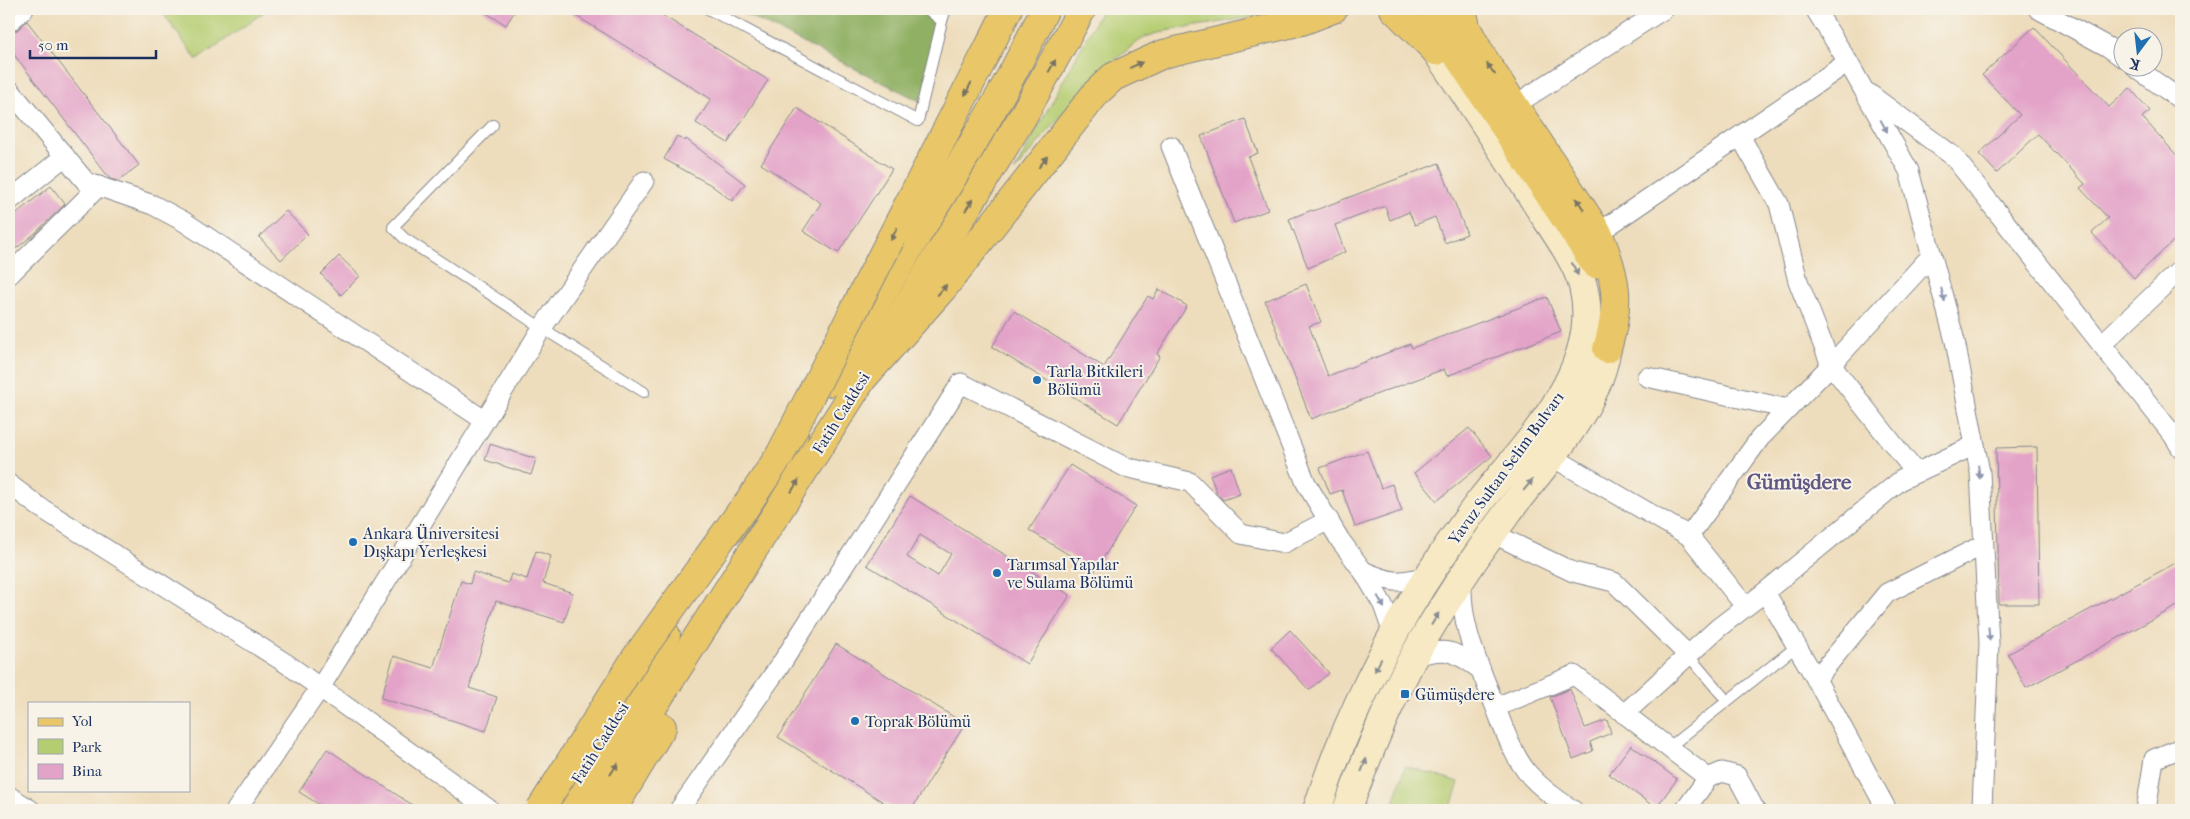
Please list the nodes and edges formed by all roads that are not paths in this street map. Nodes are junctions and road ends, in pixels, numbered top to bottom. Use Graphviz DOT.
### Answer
graph roads {
  1 [pos="24,9"];
  2 [pos="708,9"];
  3 [pos="927,9"];
  4 [pos="946,9"];
  5 [pos="1008,9"];
  6 [pos="1045,9"];
  7 [pos="1082,9"];
  8 [pos="1333,9"];
  9 [pos="1394,9"];
  10 [pos="1408,9"];
  11 [pos="1433,9"];
  12 [pos="1462,9"];
  13 [pos="1664,9"];
  14 [pos="1815,9"];
  15 [pos="2038,9"];
  16 [pos="942,21"];
  17 [pos="9,22"];
  18 [pos="2112,50"];
  19 [pos="1436,51"];
  20 [pos="1848,62"];
  21 [pos="2150,78"];
  22 [pos="9,89"];
  23 [pos="1863,89"];
  24 [pos="2181,100"];
  25 [pos="1515,105"];
  26 [pos="493,124"];
  27 [pos="1740,136"];
  28 [pos="1172,146"];
  29 [pos="65,156"];
  30 [pos="644,181"];
  31 [pos="99,186"];
  32 [pos="9,201"];
  33 [pos="1598,233"];
  34 [pos="1932,255"];
  35 [pos="2181,269"];
  36 [pos="9,275"];
  37 [pos="542,328"];
  38 [pos="2102,344"];
  39 [pos="1607,349"];
  40 [pos="1831,365"];
  41 [pos="1647,377"];
  42 [pos="863,378"];
  43 [pos="644,392"];
  44 [pos="1788,410"];
  45 [pos="484,420"];
  46 [pos="2178,438"];
  47 [pos="1975,445"];
  48 [pos="780,455"];
  49 [pos="1560,462"];
  50 [pos="1916,473"];
  51 [pos="9,484"];
  52 [pos="742,510"];
  53 [pos="1329,520"];
  54 [pos="769,528"];
  55 [pos="1689,536"];
  56 [pos="1502,538"];
  57 [pos="1983,545"];
  58 [pos="1363,570"];
  59 [pos="1428,576"];
  60 [pos="1462,578"];
  61 [pos="1765,592"];
  62 [pos="1745,606"];
  63 [pos="1394,636"];
  64 [pos="1797,646"];
  65 [pos="1688,655"];
  66 [pos="1415,656"];
  67 [pos="1481,670"];
  68 [pos="1816,679"];
  69 [pos="320,688"];
  70 [pos="1727,701"];
  71 [pos="1496,707"];
  72 [pos="1624,714"];
  73 [pos="1668,748"];
  74 [pos="2181,748"];
  75 [pos="1708,778"];
  76 [pos="9,796"];
  77 [pos="31,810"];
  78 [pos="236,810"];
  79 [pos="490,810"];
  80 [pos="540,810"];
  81 [pos="558,810"];
  82 [pos="587,810"];
  83 [pos="612,810"];
  84 [pos="679,810"];
  85 [pos="1317,810"];
  86 [pos="1347,810"];
  87 [pos="1572,810"];
  88 [pos="1685,810"];
  89 [pos="1755,810"];
  90 [pos="1887,810"];
  91 [pos="1978,810"];
  92 [pos="2146,810"];
  1 -- 17 [label="street"];
  2 -- 16 [label="lane"];
  3 -- 16 [label="lane"];
  4 -- 16 [label="lane"];
  5 -- 48 [label="main road, one-way, bridge"];
  6 -- 48 [label="main road, Fatih Caddesi, bridge"];
  42 -- 7 [label="main road, Fatih Caddesi, one-way"];
  42 -- 8 [label="main road, one-way"];
  9 -- 19 [label="main road"];
  10 -- 19 [label="main road"];
  11 -- 39 [label="main road, Yavuz Sultan Selim Bulvarı"];
  25 -- 12 [label="main road, one-way"];
  13 -- 25 [label="street"];
  14 -- 20 [label="street"];
  15 -- 18 [label="street"];
  19 -- 59 [label="main road, Yavuz Sultan Selim Bulvarı, one-way"];
  20 -- 23 [label="street"];
  20 -- 27 [label="street"];
  21 -- 24 [label="street"];
  22 -- 29 [label="street"];
  23 -- 34 [label="street, one-way"];
  23 -- 38 [label="street"];
  33 -- 25 [label="main road, one-way"];
  26 -- 37 [label="lane"];
  27 -- 33 [label="street"];
  27 -- 40 [label="street"];
  28 -- 53 [label="street"];
  29 -- 31 [label="street"];
  29 -- 32 [label="street"];
  30 -- 37 [label="street"];
  31 -- 36 [label="street"];
  31 -- 45 [label="street"];
  33 -- 39 [label="main road"];
  34 -- 40 [label="street"];
  34 -- 47 [label="street, one-way"];
  35 -- 38 [label="street"];
  37 -- 43 [label="lane"];
  37 -- 45 [label="street"];
  38 -- 46 [label="street"];
  60 -- 39 [label="main road, Yavuz Sultan Selim Bulvarı, one-way"];
  40 -- 44 [label="street"];
  40 -- 50 [label="street"];
  41 -- 44 [label="street"];
  54 -- 42 [label="main road, Fatih Caddesi, one-way"];
  44 -- 55 [label="street"];
  45 -- 69 [label="street"];
  47 -- 50 [label="street"];
  47 -- 57 [label="street, one-way"];
  48 -- 52 [label="main road, Fatih Caddesi"];
  49 -- 55 [label="street"];
  50 -- 61 [label="street"];
  51 -- 69 [label="street"];
  52 -- 80 [label="main road, bridge"];
  52 -- 81 [label="main road, Fatih Caddesi, bridge"];
  53 -- 58 [label="street"];
  53 -- 84 [label="street"];
  82 -- 54 [label="main road, Fatih Caddesi, one-way"];
  54 -- 83 [label="main road"];
  55 -- 62 [label="street"];
  56 -- 65 [label="street"];
  57 -- 68 [label="street"];
  57 -- 91 [label="street, one-way"];
  58 -- 59 [label="street"];
  58 -- 63 [label="street, one-way"];
  59 -- 63 [label="main road, Yavuz Sultan Selim Bulvarı"];
  66 -- 60 [label="main road, Yavuz Sultan Selim Bulvarı, one-way"];
  60 -- 67 [label="street"];
  61 -- 62 [label="street"];
  61 -- 64 [label="street"];
  62 -- 65 [label="street"];
  63 -- 85 [label="main road, Yavuz Sultan Selim Bulvarı, one-way"];
  64 -- 68 [label="street"];
  64 -- 70 [label="lane"];
  65 -- 70 [label="lane"];
  65 -- 72 [label="street"];
  66 -- 67 [label="street"];
  86 -- 66 [label="main road, Yavuz Sultan Selim Bulvarı, one-way"];
  67 -- 71 [label="street"];
  68 -- 90 [label="street"];
  69 -- 78 [label="street"];
  69 -- 79 [label="street"];
  70 -- 73 [label="lane"];
  71 -- 72 [label="street"];
  71 -- 87 [label="street"];
  72 -- 73 [label="street"];
  73 -- 75 [label="street"];
  74 -- 92 [label="street"];
  75 -- 88 [label="street"];
  75 -- 89 [label="street"];
  76 -- 77 [label="street"];
}
